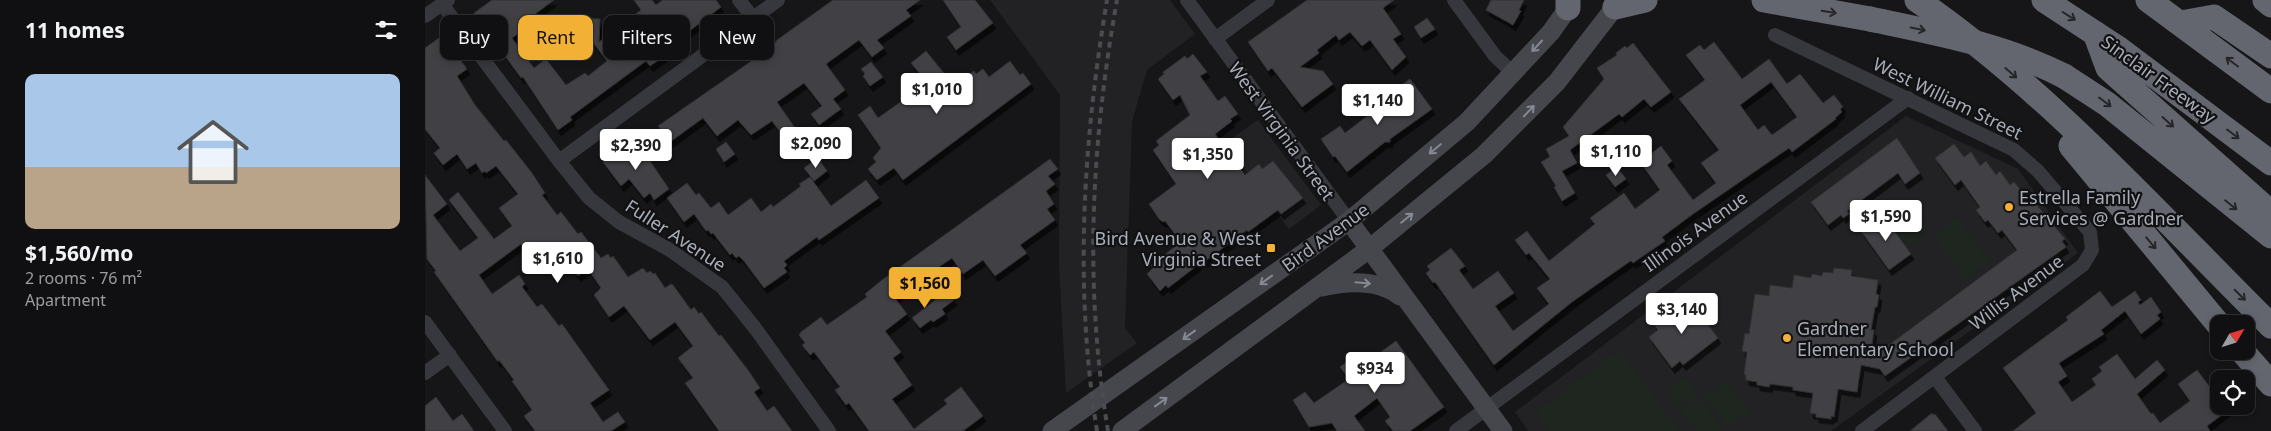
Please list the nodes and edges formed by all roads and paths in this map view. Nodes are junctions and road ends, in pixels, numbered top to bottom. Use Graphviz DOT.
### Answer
graph roads {
  1 [pos="739,0"];
  2 [pos="778,0"];
  3 [pos="1187,0"];
  4 [pos="1268,0"];
  5 [pos="1454,0"];
  6 [pos="1645,0"];
  7 [pos="1763,0"];
  8 [pos="1917,0"];
  9 [pos="2044,0"];
  10 [pos="2148,0"];
  11 [pos="2265,0"];
  12 [pos="445,2"];
  13 [pos="1568,4"];
  14 [pos="2271,5"];
  15 [pos="1615,7"];
  16 [pos="751,15"];
  17 [pos="757,15"];
  18 [pos="425,16"];
  19 [pos="2181,23"];
  20 [pos="2095,33"];
  21 [pos="1775,35"];
  22 [pos="1215,39"];
  23 [pos="2271,56"];
  24 [pos="700,57"];
  25 [pos="1513,73"];
  26 [pos="2271,91"];
  27 [pos="1908,98"];
  28 [pos="2049,106"];
  29 [pos="559,161"];
  30 [pos="2271,163"];
  31 [pos="2271,213"];
  32 [pos="1349,221"];
  33 [pos="2271,236"];
  34 [pos="1369,249"];
  35 [pos="2092,250"];
  36 [pos="1315,289"];
  37 [pos="1407,301"];
  38 [pos="2211,315"];
  39 [pos="425,322"];
  40 [pos="2271,326"];
  41 [pos="449,355"];
  42 [pos="2250,360"];
  43 [pos="425,373"];
  44 [pos="1935,377"];
  45 [pos="2270,384"];
  46 [pos="1487,408"];
  47 [pos="505,431"];
  48 [pos="829,431"];
  49 [pos="1052,431"];
  50 [pos="1122,431"];
  51 [pos="1456,431"];
  52 [pos="1503,431"];
  53 [pos="1862,431"];
  54 [pos="1975,431"];
  1 -- 16 [label="street"];
  2 -- 17 [label="street"];
  3 -- 22 [label="street, West Virginia Street"];
  4 -- 22 [label="street"];
  5 -- 25 [label="street"];
  6 -- 15 [label="highway"];
  7 -- 33 [label="highway, one-way, bridge"];
  8 -- 28 [label="highway, one-way"];
  9 -- 20 [label="highway, Sinclair Freeway, one-way"];
  10 -- 19 [label="highway"];
  11 -- 14 [label="highway"];
  12 -- 18 [label="street"];
  12 -- 29 [label="street, Fuller Avenue"];
  13 -- 25 [label="main road, Bird Avenue, one-way"];
  34 -- 15 [label="main road, Bird Avenue, one-way"];
  19 -- 23 [label="highway"];
  26 -- 19 [label="highway, one-way"];
  20 -- 30 [label="highway, Sinclair Freeway, one-way"];
  20 -- 31 [label="highway, one-way"];
  21 -- 27 [label="street, West William Street"];
  22 -- 32 [label="street, West Virginia Street"];
  24 -- 29 [label="street"];
  25 -- 32 [label="main road, Bird Avenue, one-way"];
  27 -- 35 [label="street, West William Street"];
  27 -- 46 [label="street, Illinois Avenue"];
  28 -- 38 [label="highway, one-way"];
  28 -- 40 [label="highway, one-way"];
  29 -- 48 [label="street, Fuller Avenue"];
  32 -- 34 [label="main road, West Virginia Street"];
  32 -- 49 [label="main road, Bird Avenue, one-way"];
  34 -- 36 [label="main road, Bird Avenue"];
  34 -- 37 [label="main road, West Virginia Street"];
  35 -- 44 [label="street, Willis Avenue"];
  36 -- 37 [label="main road, one-way"];
  50 -- 36 [label="main road, Bird Avenue, one-way"];
  37 -- 46 [label="main road, West Virginia Street"];
  39 -- 41 [label="street"];
  41 -- 43 [label="street"];
  41 -- 47 [label="street"];
  42 -- 45 [label="highway"];
  44 -- 53 [label="street, Willis Avenue"];
  44 -- 54 [label="street"];
  46 -- 51 [label="street, Illinois Avenue"];
  46 -- 52 [label="main road, West Virginia Street"];
}
